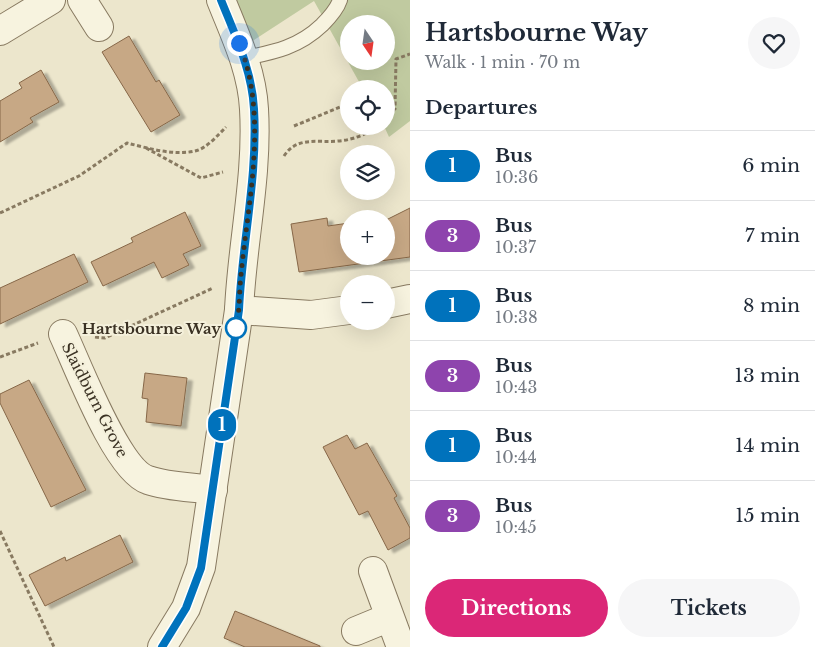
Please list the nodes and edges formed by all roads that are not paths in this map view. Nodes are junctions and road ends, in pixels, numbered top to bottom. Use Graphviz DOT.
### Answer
graph roads {
  1 [pos="52,0"];
  2 [pos="82,0"];
  3 [pos="221,0"];
  4 [pos="340,0"];
  5 [pos="98,27"];
  6 [pos="0,31"];
  7 [pos="245,58"];
  8 [pos="410,298"];
  9 [pos="395,302"];
  10 [pos="239,310"];
  11 [pos="340,311"];
  12 [pos="63,334"];
  13 [pos="212,490"];
  14 [pos="373,571"];
  15 [pos="390,617"];
  16 [pos="356,631"];
  17 [pos="162,647"];
  18 [pos="401,647"];
  1 -- 6 [label="street"];
  2 -- 5 [label="street"];
  3 -- 7 [label="street"];
  4 -- 7 [label="lane"];
  7 -- 10 [label="street"];
  8 -- 9 [label="street"];
  10 -- 11 [label="street"];
  10 -- 13 [label="street"];
  12 -- 13 [label="street, Slaidburn Grove"];
  13 -- 17 [label="street"];
  14 -- 15 [label="street"];
  15 -- 16 [label="street"];
  15 -- 18 [label="street"];
}
